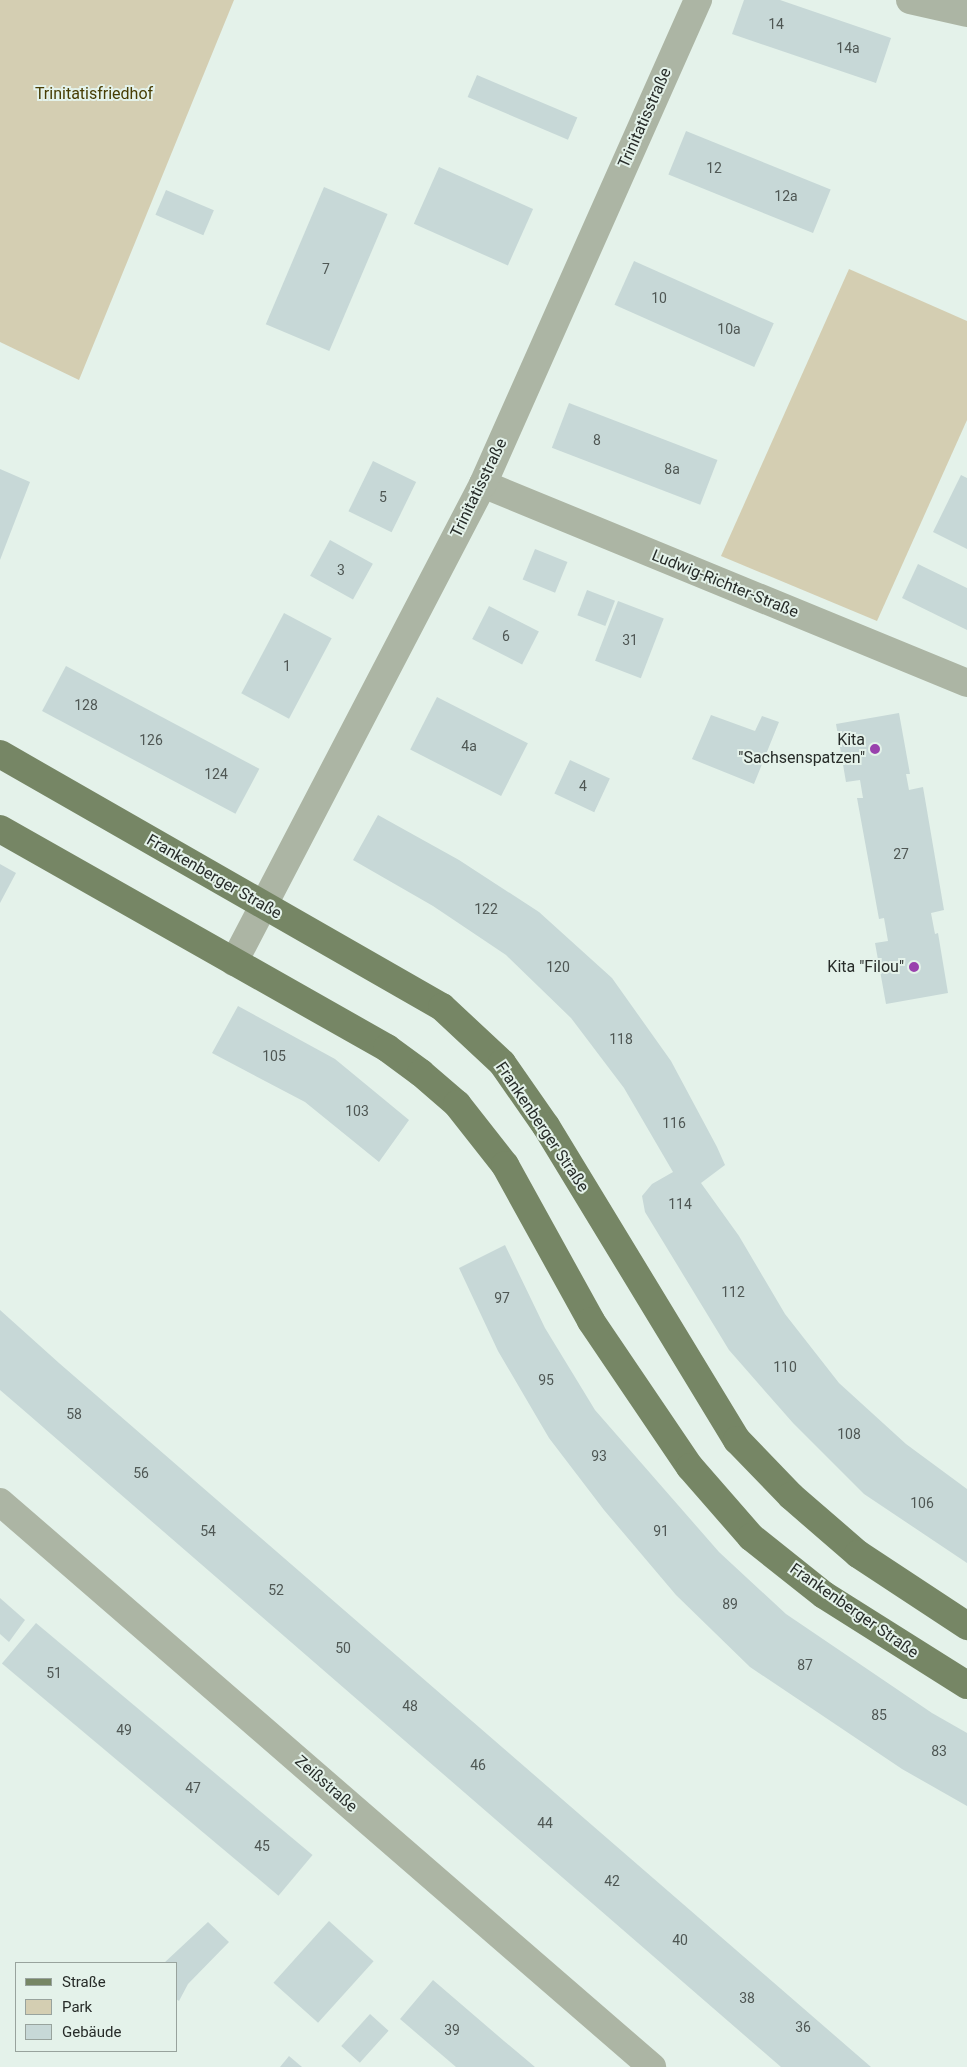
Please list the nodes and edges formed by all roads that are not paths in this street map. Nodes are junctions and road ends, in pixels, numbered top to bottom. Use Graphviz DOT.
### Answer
graph roads {
  1 [pos="698,0"];
  2 [pos="910,0"];
  3 [pos="967,12"];
  4 [pos="483,484"];
  5 [pos="967,684"];
  6 [pos="0,754"];
  7 [pos="0,829"];
  8 [pos="264,906"];
  9 [pos="234,962"];
  10 [pos="0,1502"];
  11 [pos="967,1626"];
  12 [pos="967,1685"];
  13 [pos="652,2067"];
  1 -- 4 [label="street, Trinitatisstraße"];
  2 -- 3 [label="street"];
  4 -- 5 [label="street, Ludwig-Richter-Straße"];
  4 -- 8 [label="street, Trinitatisstraße"];
  6 -- 8 [label="main road, Frankenberger Straße"];
  7 -- 9 [label="main road, Frankenberger Straße"];
  8 -- 9 [label="street, Trinitatisstraße"];
  8 -- 11 [label="main road, Frankenberger Straße"];
  9 -- 12 [label="main road, Frankenberger Straße"];
  10 -- 13 [label="street, Zeißstraße"];
}
